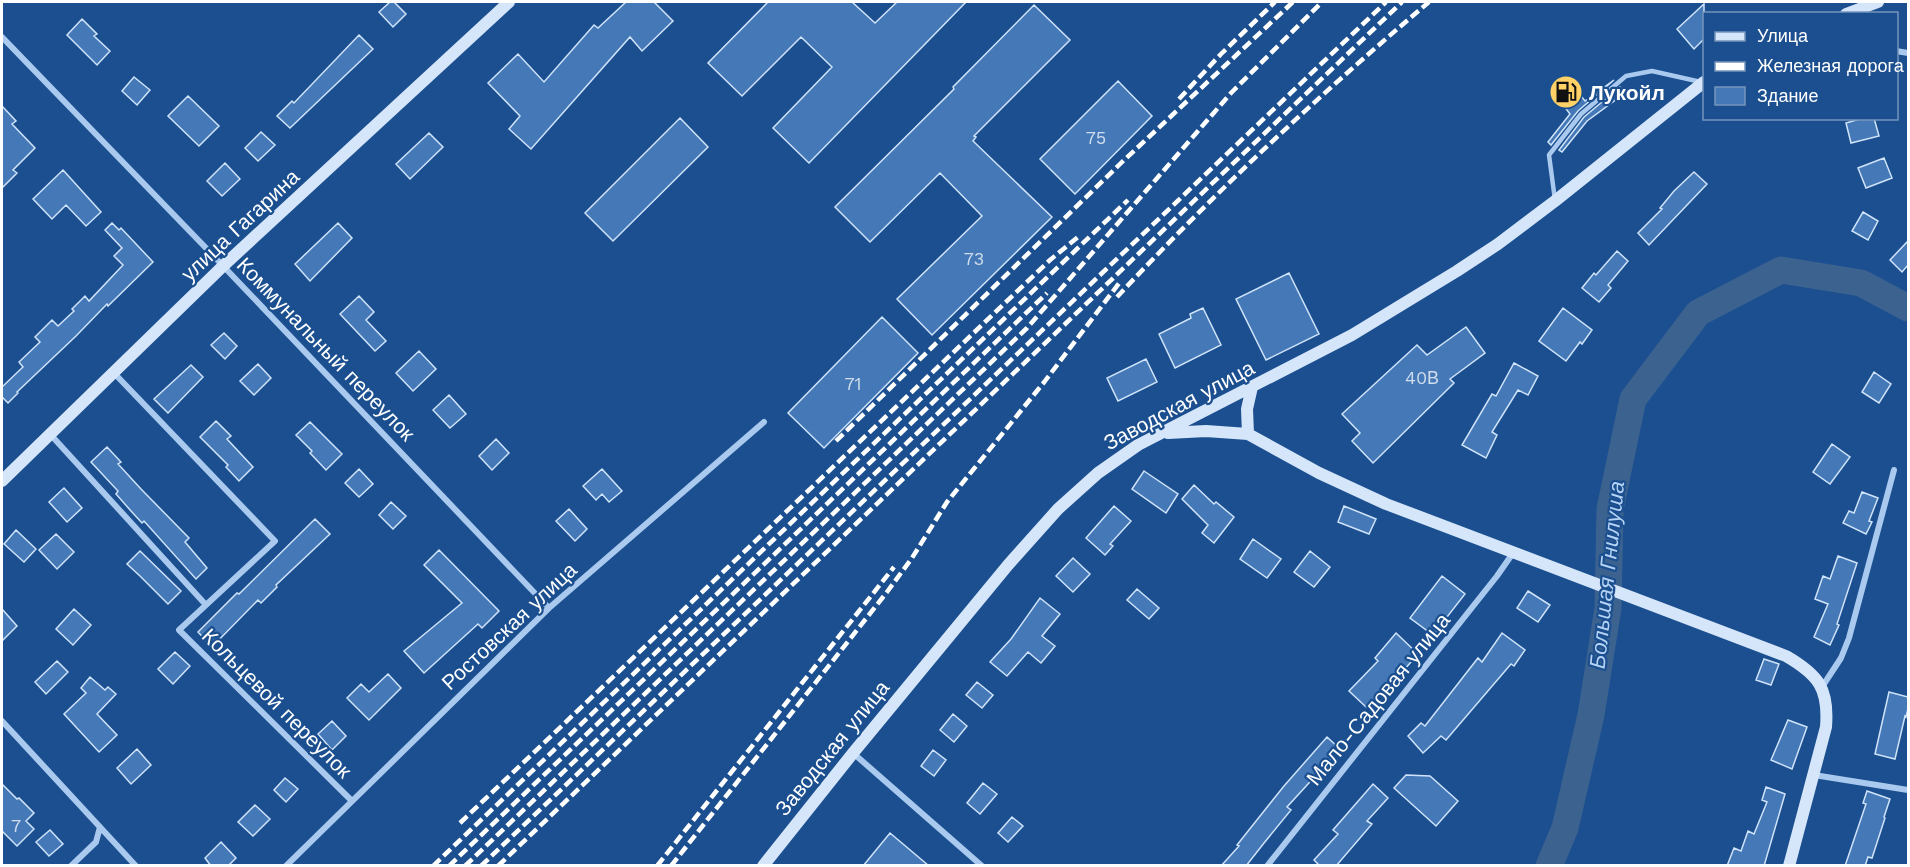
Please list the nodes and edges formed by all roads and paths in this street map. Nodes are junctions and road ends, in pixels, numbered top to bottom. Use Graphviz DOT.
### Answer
graph roads {
  1 [pos="509,2"];
  2 [pos="1878,2"];
  3 [pos="1851,12"];
  4 [pos="2,38"];
  5 [pos="1703,82"];
  6 [pos="1703,83"];
  7 [pos="1555,201"];
  8 [pos="223,266"];
  9 [pos="114,373"];
  10 [pos="1252,387"];
  11 [pos="764,422"];
  12 [pos="50,434"];
  13 [pos="1162,434"];
  14 [pos="1248,434"];
  15 [pos="1894,470"];
  16 [pos="2,481"];
  17 [pos="1513,553"];
  18 [pos="206,604"];
  19 [pos="549,608"];
  20 [pos="1822,687"];
  21 [pos="2,721"];
  22 [pos="853,753"];
  23 [pos="1814,775"];
  24 [pos="1908,790"];
  25 [pos="352,801"];
  26 [pos="100,826"];
  27 [pos="70,866"];
  28 [pos="136,866"];
  29 [pos="286,866"];
  30 [pos="763,866"];
  31 [pos="982,866"];
  32 [pos="1267,866"];
  33 [pos="1790,866"];
  1 -- 8 [label="main road, улица Гагарина"];
  2 -- 3 [label="main road"];
  4 -- 8 [label="street, Коммунальный переулок"];
  5 -- 7 [label="lane"];
  6 -- 7 [label="main road, Заводская улица"];
  7 -- 10 [label="main road, Заводская улица"];
  8 -- 9 [label="main road, улица Гагарина"];
  8 -- 19 [label="street, Коммунальный переулок"];
  9 -- 12 [label="main road, улица Гагарина"];
  9 -- 18 [label="street, Кольцевой переулок"];
  10 -- 13 [label="main road, Заводская улица"];
  10 -- 14 [label="main road"];
  11 -- 19 [label="street, Ростовская улица"];
  12 -- 16 [label="main road, улица Гагарина"];
  12 -- 18 [label="street, Кольцевой переулок"];
  13 -- 14 [label="main road"];
  13 -- 22 [label="main road, Заводская улица"];
  14 -- 17 [label="main road"];
  15 -- 20 [label="street"];
  17 -- 20 [label="main road"];
  17 -- 32 [label="street, Мало-Садовая улица"];
  18 -- 25 [label="street, Кольцевой переулок"];
  19 -- 25 [label="street, Ростовская улица"];
  20 -- 23 [label="main road"];
  21 -- 26 [label="street"];
  22 -- 30 [label="main road, Заводская улица"];
  22 -- 31 [label="street"];
  23 -- 24 [label="street"];
  23 -- 33 [label="main road"];
  25 -- 29 [label="street, Ростовская улица"];
  26 -- 27 [label="street"];
  26 -- 28 [label="street"];
}
